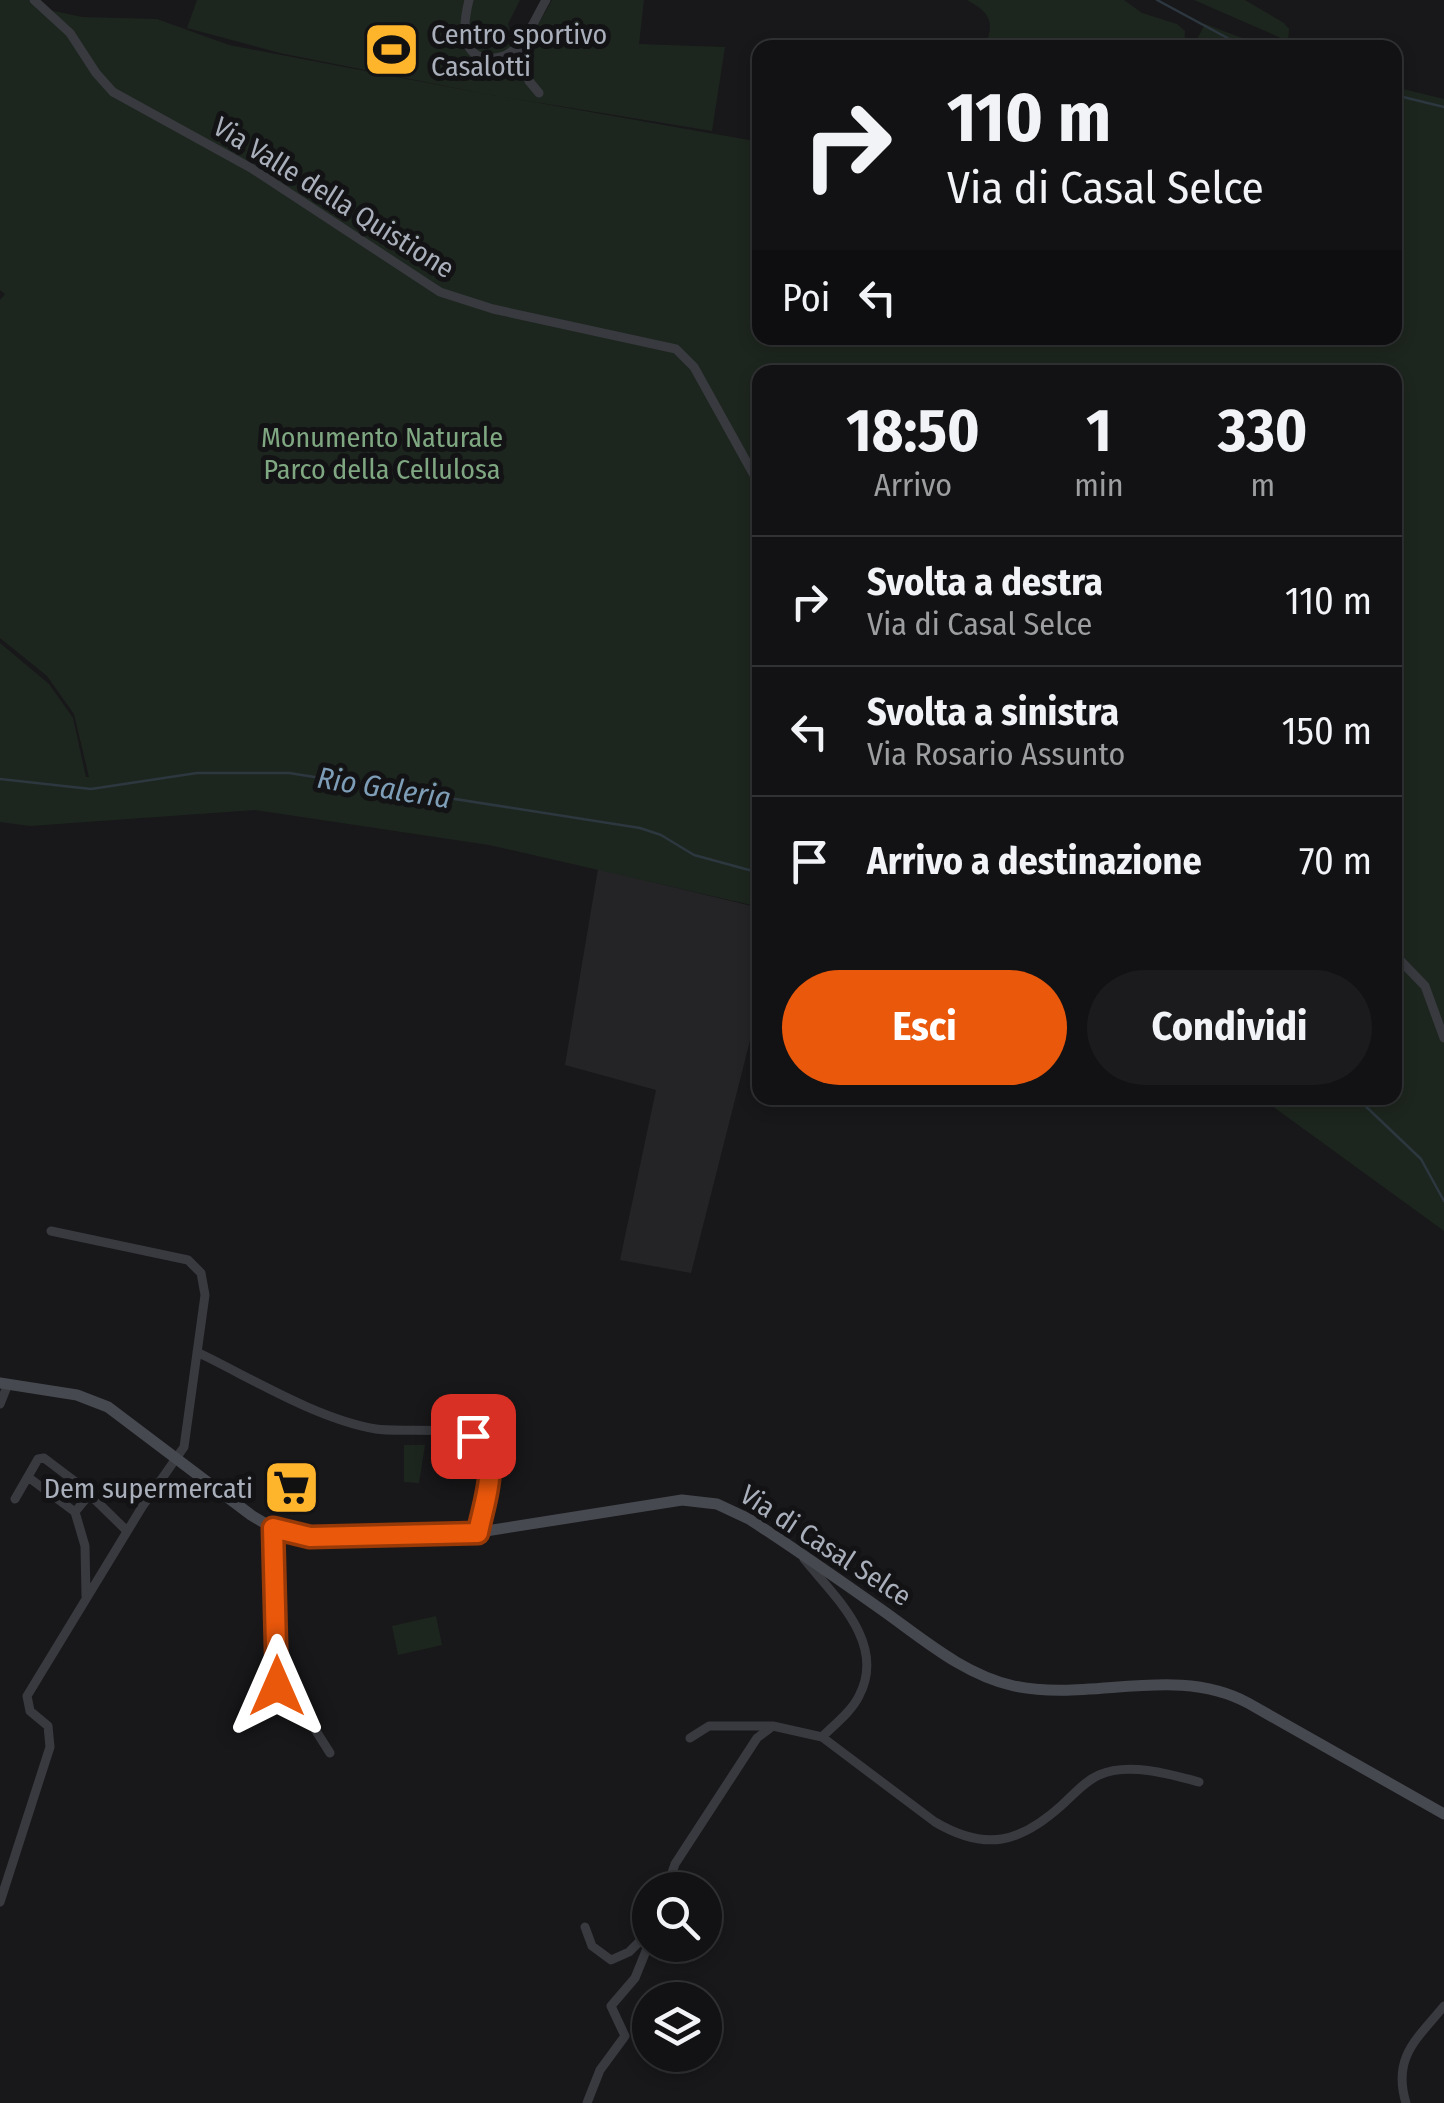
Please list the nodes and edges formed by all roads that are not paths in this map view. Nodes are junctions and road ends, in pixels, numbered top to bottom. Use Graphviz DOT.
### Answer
graph roads {
  1 [pos="34,0"];
  2 [pos="469,0"];
  3 [pos="546,0"];
  4 [pos="519,44"];
  5 [pos="540,93"];
  6 [pos="752,472"];
  7 [pos="1402,962"];
  8 [pos="1444,1038"];
  9 [pos="51,1231"];
  10 [pos="198,1352"];
  11 [pos="4,1384"];
  12 [pos="0,1404"];
  13 [pos="177,1457"];
  14 [pos="28,1477"];
  15 [pos="89,1495"];
  16 [pos="15,1500"];
  17 [pos="75,1512"];
  18 [pos="273,1528"];
  19 [pos="128,1531"];
  20 [pos="478,1533"];
  21 [pos="799,1552"];
  22 [pos="86,1599"];
  23 [pos="773,1726"];
  24 [pos="822,1737"];
  25 [pos="690,1738"];
  26 [pos="330,1754"];
  27 [pos="1199,1782"];
  28 [pos="1444,1814"];
  29 [pos="672,1872"];
  30 [pos="0,1902"];
  31 [pos="585,1927"];
  32 [pos="632,1949"];
  33 [pos="642,1962"];
  34 [pos="1444,2006"];
  35 [pos="588,2103"];
  36 [pos="1406,2103"];
  1 -- 6 [label="street, Via Valle della Quistione"];
  2 -- 4 [label="street"];
  3 -- 4 [label="street"];
  4 -- 5 [label="street"];
  7 -- 8 [label="street"];
  9 -- 10 [label="street"];
  10 -- 13 [label="street"];
  10 -- 20 [label="street"];
  11 -- 12 [label="street"];
  11 -- 13 [label="main road, Via di Casal Selce"];
  13 -- 18 [label="main road, Via di Casal Selce"];
  13 -- 19 [label="street"];
  14 -- 15 [label="street"];
  14 -- 16 [label="street"];
  14 -- 17 [label="street"];
  15 -- 17 [label="street"];
  15 -- 19 [label="street"];
  17 -- 22 [label="street"];
  18 -- 20 [label="main road, Via di Casal Selce"];
  18 -- 26 [label="street"];
  19 -- 22 [label="street"];
  20 -- 21 [label="main road, Via di Casal Selce"];
  21 -- 24 [label="street"];
  21 -- 28 [label="main road, Via di Casal Selce"];
  22 -- 30 [label="street"];
  23 -- 24 [label="street"];
  23 -- 25 [label="street"];
  23 -- 29 [label="street"];
  24 -- 27 [label="street"];
  31 -- 32 [label="street"];
  33 -- 35 [label="street"];
  34 -- 36 [label="street"];
}
